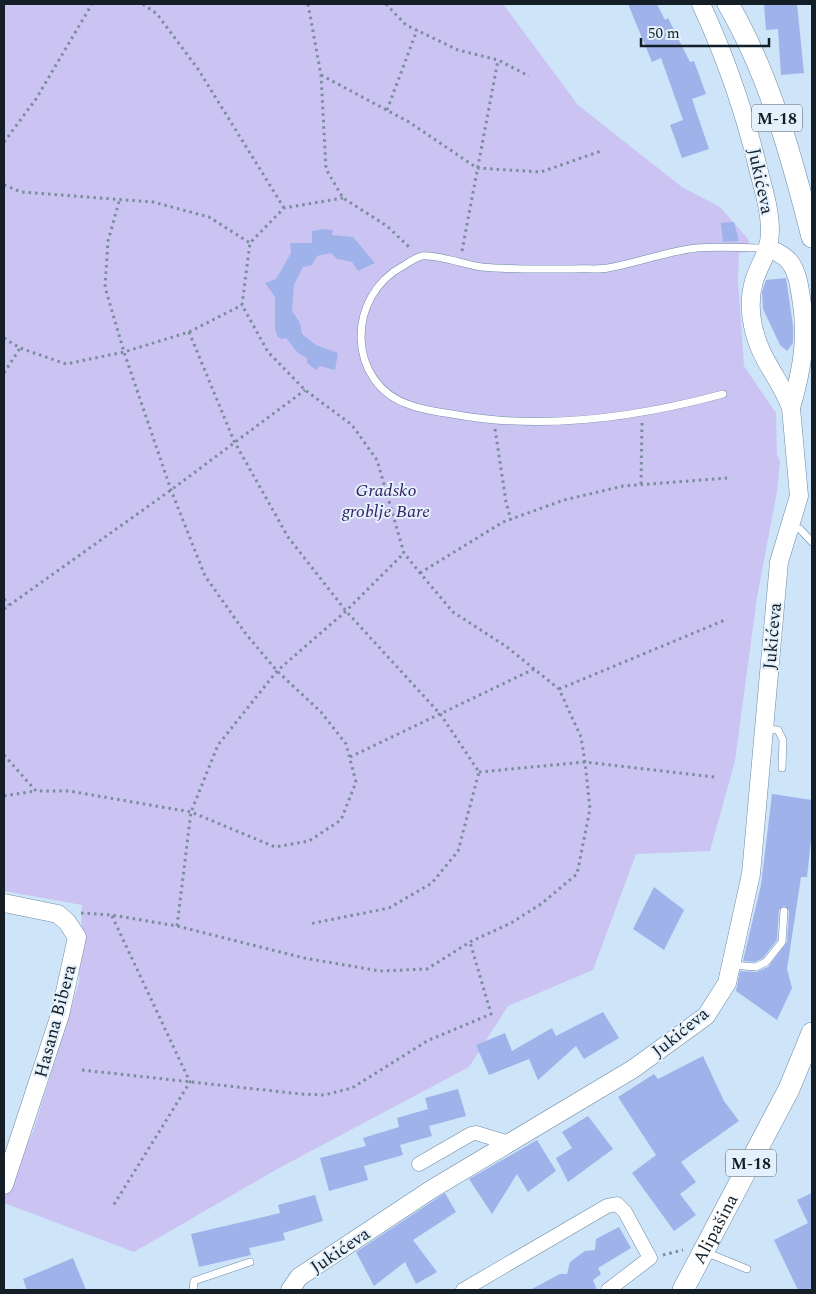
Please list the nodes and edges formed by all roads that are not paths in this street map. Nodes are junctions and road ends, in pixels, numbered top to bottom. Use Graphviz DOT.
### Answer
graph roads {
  1 [pos="701,4"];
  2 [pos="728,4"];
  3 [pos="812,236"];
  4 [pos="769,248"];
  5 [pos="723,394"];
  6 [pos="791,408"];
  7 [pos="790,528"];
  8 [pos="812,542"];
  9 [pos="764,729"];
  10 [pos="782,768"];
  11 [pos="4,903"];
  12 [pos="784,911"];
  13 [pos="731,964"];
  14 [pos="812,1033"];
  15 [pos="509,1143"];
  16 [pos="418,1164"];
  17 [pos="4,1185"];
  18 [pos="707,1247"];
  19 [pos="250,1262"];
  20 [pos="746,1269"];
  21 [pos="193,1290"];
  22 [pos="290,1290"];
  23 [pos="463,1290"];
  24 [pos="608,1290"];
  25 [pos="684,1290"];
  1 -- 4 [label="street, Jukićeva"];
  2 -- 3 [label="main road, M-18"];
  4 -- 5 [label="lane"];
  4 -- 6 [label="street, Jukićeva"];
  4 -- 6 [label="street, Jukićeva"];
  6 -- 7 [label="street, Jukićeva"];
  7 -- 8 [label="lane"];
  7 -- 9 [label="street, Jukićeva"];
  9 -- 10 [label="lane"];
  9 -- 13 [label="street, Jukićeva"];
  11 -- 17 [label="street, Hasana Bibera"];
  12 -- 13 [label="lane"];
  13 -- 15 [label="street, Jukićeva"];
  14 -- 18 [label="main road, Alipašina / M-18"];
  15 -- 16 [label="street"];
  15 -- 22 [label="street, Jukićeva"];
  18 -- 20 [label="lane"];
  18 -- 25 [label="main road, Alipašina / M-18"];
  19 -- 21 [label="lane"];
  23 -- 24 [label="street"];
}
